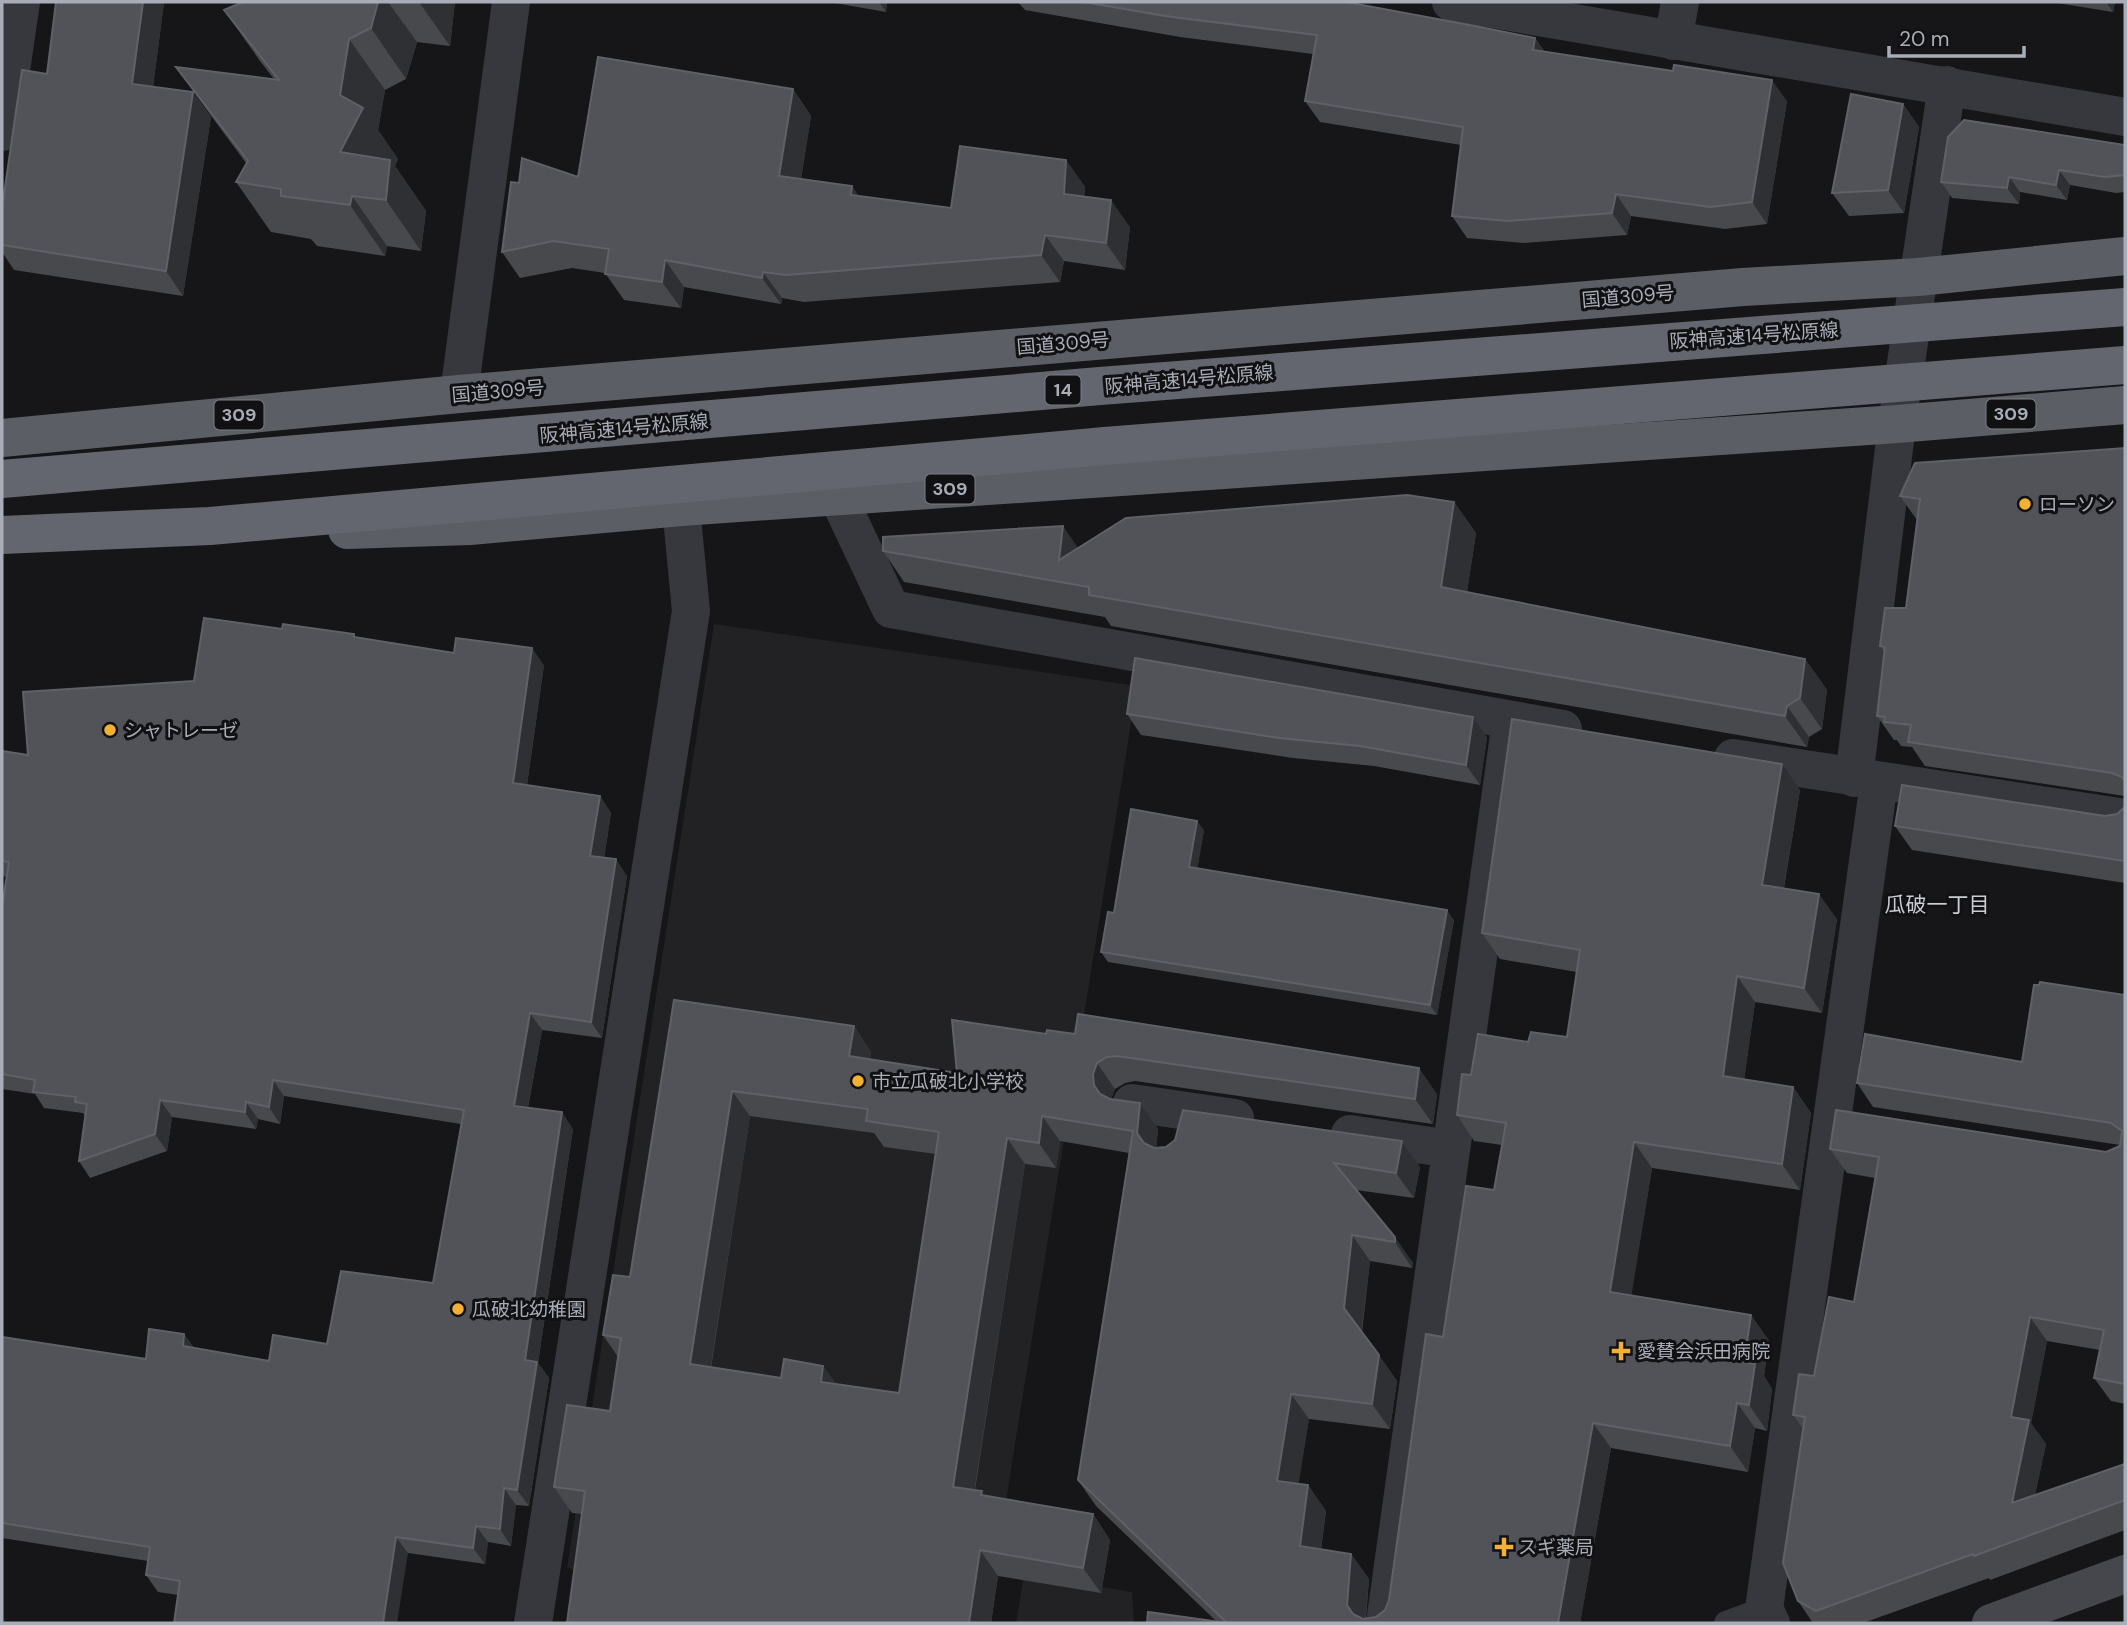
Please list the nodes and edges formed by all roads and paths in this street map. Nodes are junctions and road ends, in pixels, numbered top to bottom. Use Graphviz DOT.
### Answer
graph roads {
  1 [pos="21,2"];
  2 [pos="511,2"];
  3 [pos="1451,2"];
  4 [pos="1680,2"];
  5 [pos="1673,41"];
  6 [pos="1947,85"];
  7 [pos="2125,117"];
  8 [pos="2,132"];
  9 [pos="2125,257"];
  10 [pos="1918,277"];
  11 [pos="2125,307"];
  12 [pos="2125,365"];
  13 [pos="459,394"];
  14 [pos="2125,404"];
  15 [pos="1897,425"];
  16 [pos="8,436"];
  17 [pos="2,479"];
  18 [pos="838,497"];
  19 [pos="681,507"];
  20 [pos="2,536"];
  21 [pos="2,543"];
  22 [pos="1511,721"];
  23 [pos="1592,734"];
  24 [pos="1701,753"];
  25 [pos="1867,780"];
  26 [pos="2125,818"];
  27 [pos="1132,1103"];
  28 [pos="1264,1122"];
  29 [pos="1317,1130"];
  30 [pos="1451,1149"];
  31 [pos="2125,1574"];
  32 [pos="1767,1616"];
  33 [pos="533,1623"];
  34 [pos="1385,1623"];
  35 [pos="1726,1623"];
  36 [pos="1991,1623"];
  1 -- 8 [label="street"];
  2 -- 13 [label="street"];
  3 -- 5 [label="street"];
  4 -- 5 [label="street"];
  5 -- 6 [label="street"];
  6 -- 7 [label="street"];
  6 -- 10 [label="street"];
  9 -- 10 [label="highway, 国道309号 / 309"];
  10 -- 13 [label="highway, 国道309号 / 309"];
  10 -- 15 [label="street"];
  11 -- 17 [label="highway, 阪神高速14号松原線 / 14, bridge"];
  12 -- 20 [label="highway, bridge"];
  13 -- 16 [label="highway, 国道309号 / 309"];
  14 -- 15 [label="highway, 309"];
  15 -- 18 [label="highway, 309"];
  15 -- 25 [label="street"];
  18 -- 19 [label="highway, 309"];
  18 -- 22 [label="street"];
  19 -- 21 [label="highway, 309"];
  19 -- 33 [label="street"];
  22 -- 23 [label="street"];
  22 -- 30 [label="street"];
  24 -- 25 [label="street"];
  25 -- 26 [label="street"];
  25 -- 32 [label="street"];
  27 -- 28 [label="street"];
  29 -- 30 [label="street"];
  30 -- 34 [label="street"];
  31 -- 36 [label="main road"];
  32 -- 35 [label="lane"];
}
